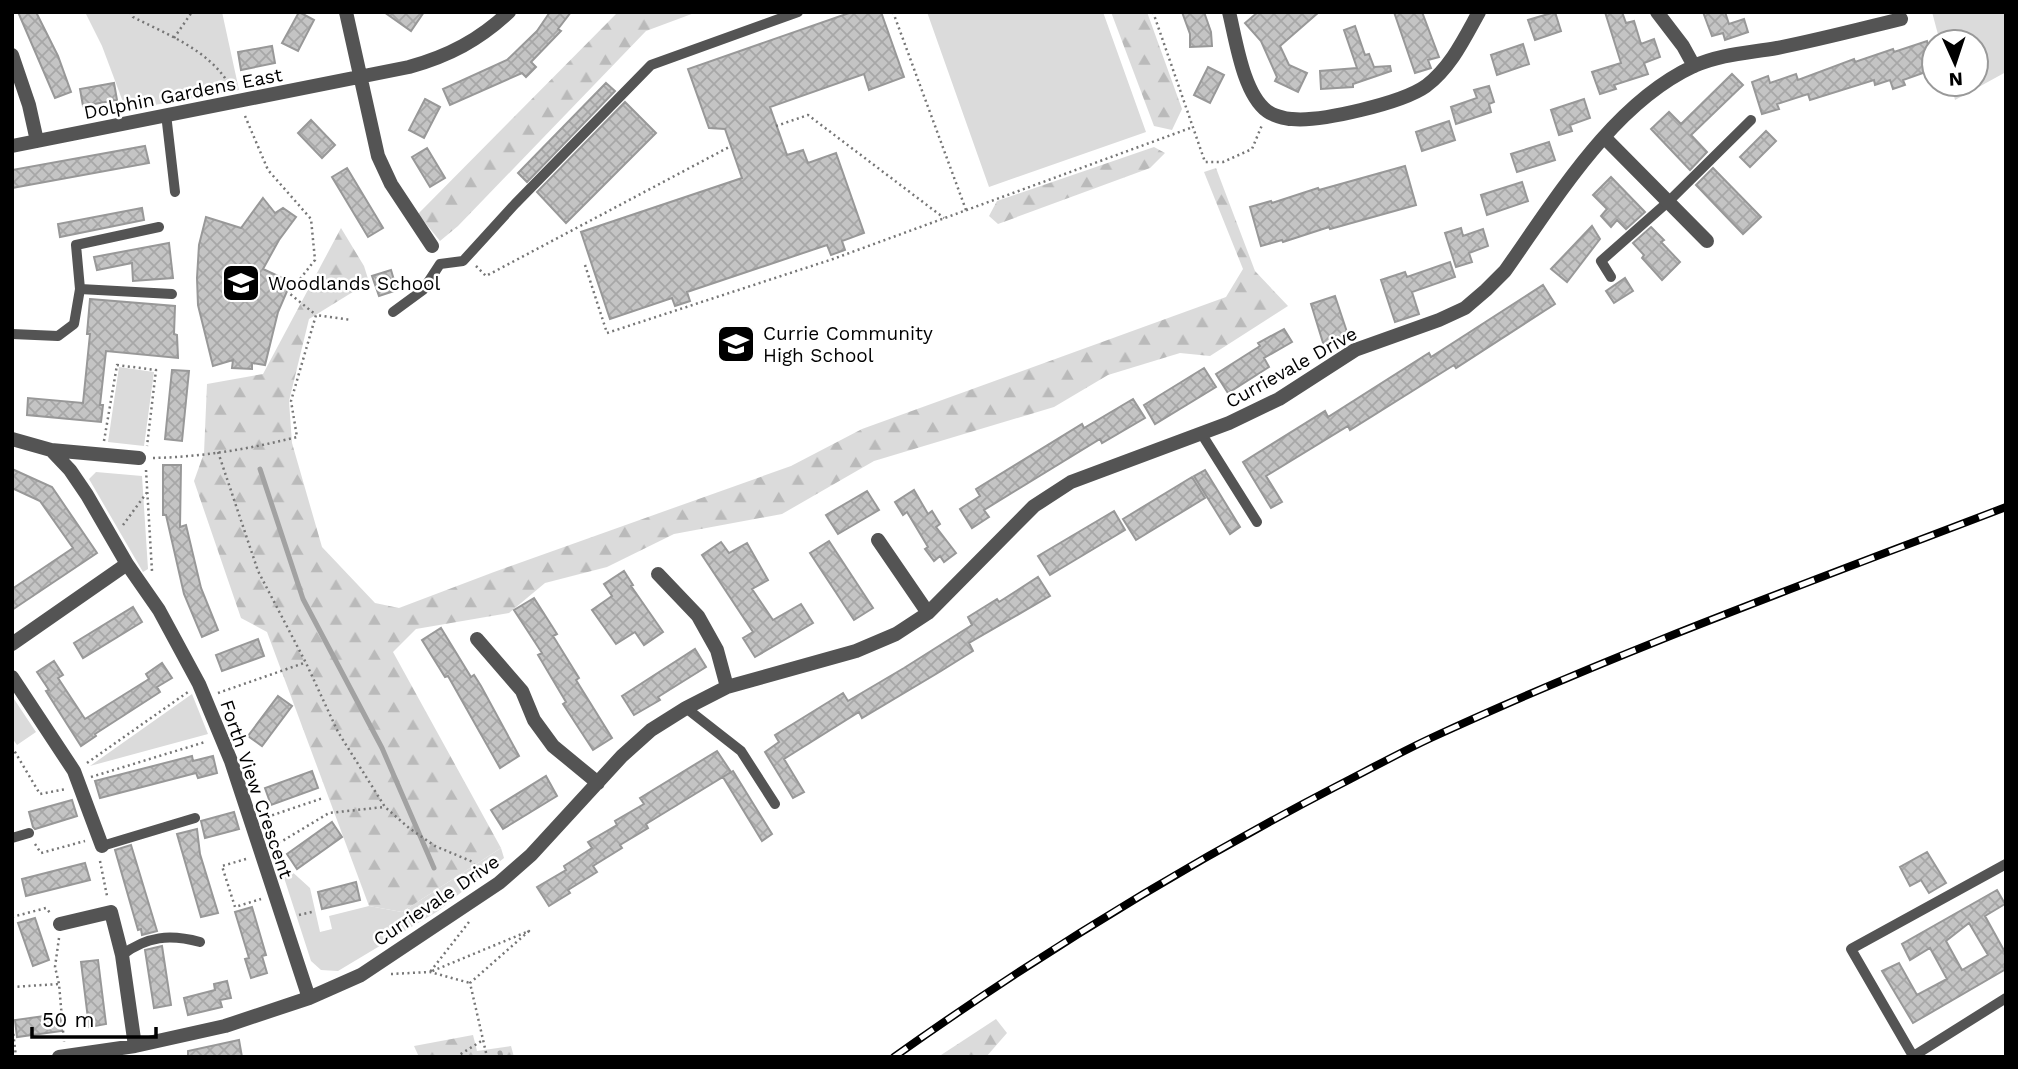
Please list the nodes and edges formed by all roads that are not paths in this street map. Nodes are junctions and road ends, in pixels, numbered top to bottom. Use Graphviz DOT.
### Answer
graph roads {
  1 [pos="346,12"];
  2 [pos="509,12"];
  3 [pos="798,12"];
  4 [pos="1229,12"];
  5 [pos="1479,12"];
  6 [pos="1657,12"];
  7 [pos="1901,19"];
  8 [pos="12,55"];
  9 [pos="1693,66"];
  10 [pos="361,77"];
  11 [pos="166,114"];
  12 [pos="1751,120"];
  13 [pos="1604,137"];
  14 [pos="37,141"];
  15 [pos="12,146"];
  16 [pos="175,192"];
  17 [pos="1669,201"];
  18 [pos="159,227"];
  19 [pos="1707,241"];
  20 [pos="432,246"];
  21 [pos="440,264"];
  22 [pos="1611,277"];
  23 [pos="80,289"];
  24 [pos="172,294"];
  25 [pos="393,313"];
  26 [pos="12,334"];
  27 [pos="1201,433"];
  28 [pos="12,439"];
  29 [pos="51,450"];
  30 [pos="139,458"];
  31 [pos="1257,522"];
  32 [pos="878,540"];
  33 [pos="127,564"];
  34 [pos="658,574"];
  35 [pos="928,612"];
  36 [pos="477,639"];
  37 [pos="12,644"];
  38 [pos="12,677"];
  39 [pos="727,687"];
  40 [pos="686,708"];
  41 [pos="598,783"];
  42 [pos="775,804"];
  43 [pos="195,818"];
  44 [pos="29,833"];
  45 [pos="12,838"];
  46 [pos="100,842"];
  47 [pos="2006,864"];
  48 [pos="60,924"];
  49 [pos="200,942"];
  50 [pos="122,955"];
  51 [pos="309,998"];
  52 [pos="2006,998"];
  53 [pos="135,1046"];
  54 [pos="65,1056"];
  55 [pos="1912,1056"];
  56 [pos="59,1057"];
  1 -- 10 [label="street"];
  2 -- 10 [label="street, Dolphin Gardens East"];
  3 -- 21 [label="lane"];
  4 -- 5 [label="street"];
  6 -- 9 [label="street"];
  7 -- 9 [label="street, Currievale Drive"];
  8 -- 14 [label="street"];
  9 -- 13 [label="street, Currievale Drive"];
  10 -- 11 [label="street, Dolphin Gardens East"];
  10 -- 20 [label="street"];
  11 -- 14 [label="street, Dolphin Gardens East"];
  11 -- 16 [label="lane"];
  12 -- 17 [label="lane"];
  13 -- 17 [label="street"];
  13 -- 27 [label="street, Currievale Drive"];
  14 -- 15 [label="street, Dolphin Gardens East"];
  17 -- 19 [label="street"];
  17 -- 22 [label="lane"];
  18 -- 23 [label="lane"];
  20 -- 21 [label="lane"];
  21 -- 25 [label="lane"];
  23 -- 24 [label="lane"];
  23 -- 26 [label="lane"];
  27 -- 31 [label="lane"];
  27 -- 35 [label="street, Currievale Drive"];
  28 -- 29 [label="street"];
  29 -- 30 [label="street"];
  29 -- 33 [label="street, Forth View Crescent"];
  32 -- 35 [label="street"];
  33 -- 37 [label="street"];
  33 -- 51 [label="street, Forth View Crescent"];
  34 -- 39 [label="street"];
  35 -- 39 [label="street, Currievale Drive"];
  36 -- 41 [label="street"];
  38 -- 46 [label="street"];
  39 -- 40 [label="street, Currievale Drive"];
  40 -- 41 [label="street, Currievale Drive"];
  40 -- 42 [label="lane"];
  41 -- 51 [label="street, Currievale Drive"];
  43 -- 46 [label="lane"];
  44 -- 45 [label="lane"];
  47 -- 55 [label="lane"];
  48 -- 50 [label="street"];
  49 -- 50 [label="lane"];
  50 -- 53 [label="street"];
  51 -- 53 [label="street"];
  52 -- 55 [label="lane"];
  53 -- 54 [label="street"];
  54 -- 56 [label="street"];
}
